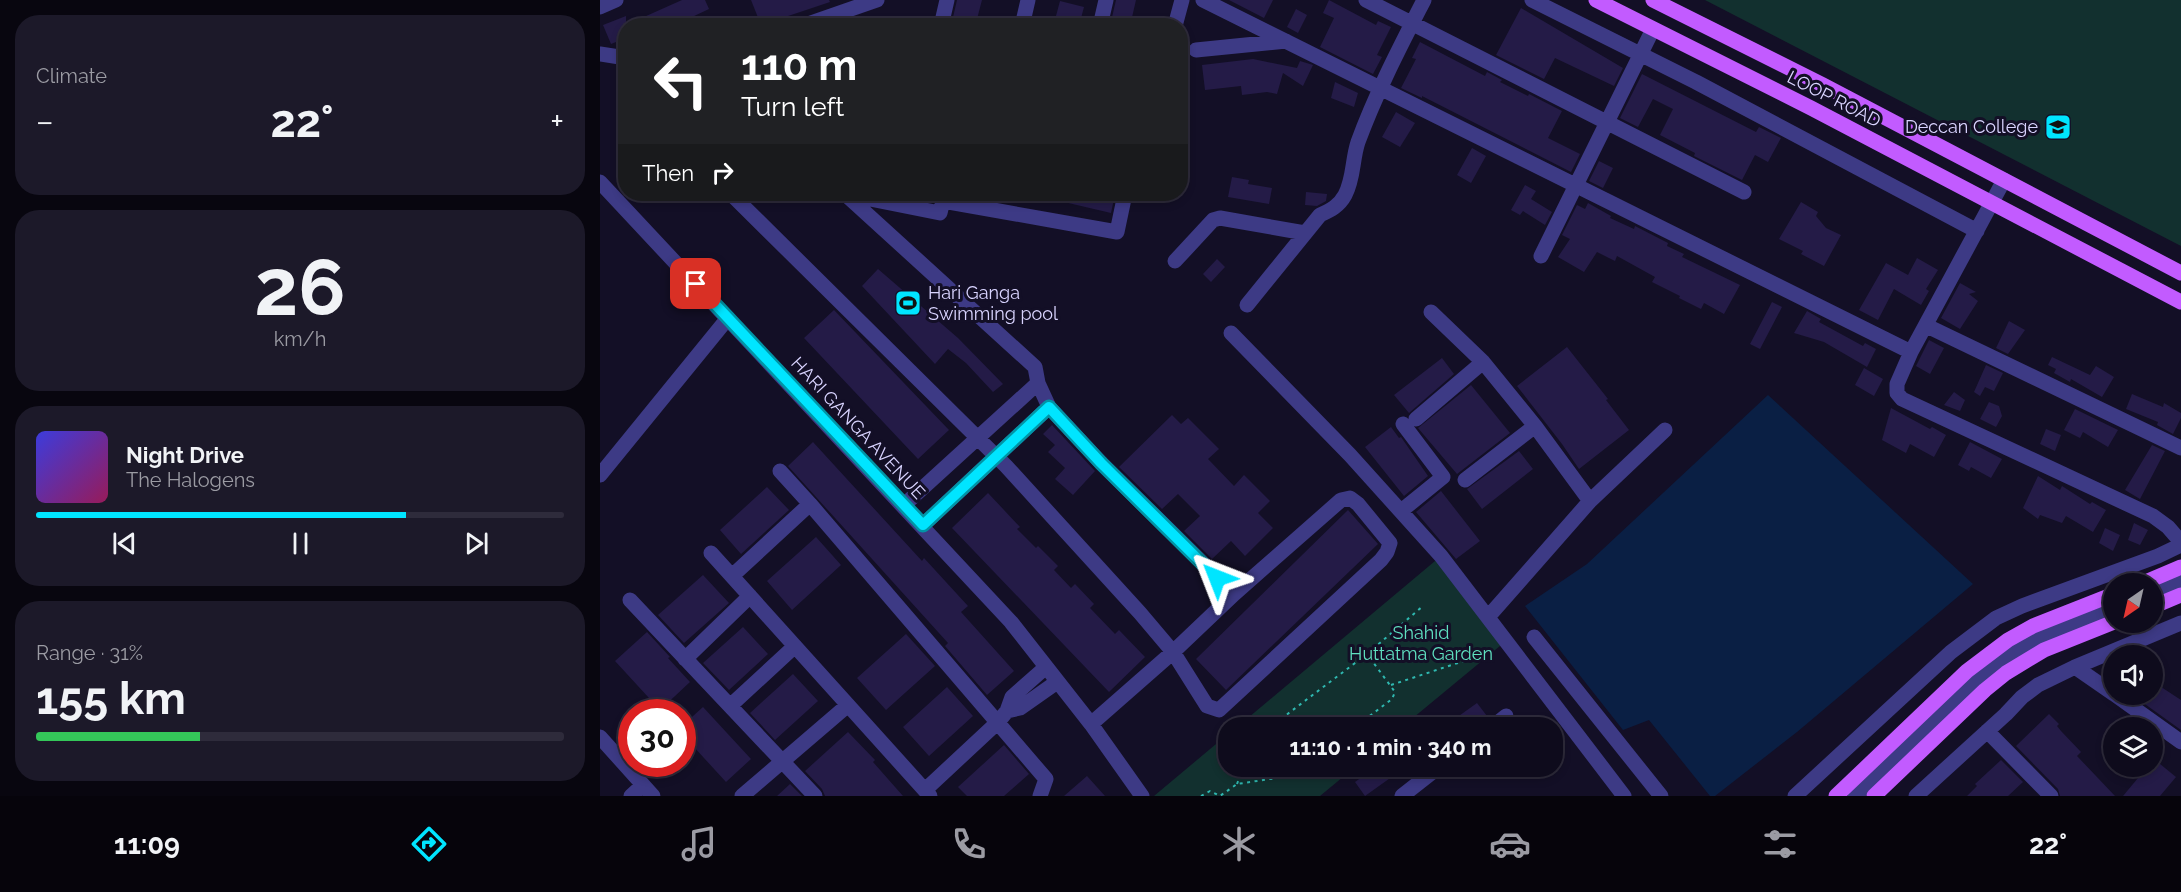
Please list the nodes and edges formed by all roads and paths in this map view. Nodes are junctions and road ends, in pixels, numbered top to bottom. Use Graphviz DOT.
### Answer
graph roads {
  1 [pos="616,0"];
  2 [pos="877,0"];
  3 [pos="947,0"];
  4 [pos="1028,0"];
  5 [pos="1106,0"];
  6 [pos="1182,0"];
  7 [pos="1203,0"];
  8 [pos="1366,0"];
  9 [pos="1424,0"];
  10 [pos="1532,0"];
  11 [pos="1596,0"];
  12 [pos="1653,0"];
  13 [pos="600,7"];
  14 [pos="825,18"];
  15 [pos="943,18"];
  16 [pos="1024,18"];
  17 [pos="1102,18"];
  18 [pos="1177,18"];
  19 [pos="1413,23"];
  20 [pos="1653,29"];
  21 [pos="1286,41"];
  22 [pos="1196,50"];
  23 [pos="600,54"];
  24 [pos="1640,55"];
  25 [pos="618,57"];
  26 [pos="1380,88"];
  27 [pos="1608,122"];
  28 [pos="2004,180"];
  29 [pos="600,182"];
  30 [pos="1576,185"];
  31 [pos="1744,192"];
  32 [pos="738,201"];
  33 [pos="853,201"];
  34 [pos="880,201"];
  35 [pos="943,201"];
  36 [pos="943,201"];
  37 [pos="1124,201"];
  38 [pos="1991,203"];
  39 [pos="1977,231"];
  40 [pos="1305,233"];
  41 [pos="1541,256"];
  42 [pos="1175,261"];
  43 [pos="2181,273"];
  44 [pos="2181,302"];
  45 [pos="1247,304"];
  46 [pos="1431,312"];
  47 [pos="728,318"];
  48 [pos="1927,326"];
  49 [pos="1231,333"];
  50 [pos="1911,352"];
  51 [pos="1483,362"];
  52 [pos="1038,383"];
  53 [pos="1049,407"];
  54 [pos="1535,426"];
  55 [pos="1665,430"];
  56 [pos="976,438"];
  57 [pos="2181,448"];
  58 [pos="996,456"];
  59 [pos="780,471"];
  60 [pos="600,475"];
  61 [pos="1465,480"];
  62 [pos="1590,501"];
  63 [pos="810,504"];
  64 [pos="904,506"];
  65 [pos="1401,511"];
  66 [pos="923,525"];
  67 [pos="2181,544"];
  68 [pos="711,553"];
  69 [pos="2181,567"];
  70 [pos="2163,575"];
  71 [pos="732,576"];
  72 [pos="2181,581"];
  73 [pos="2163,588"];
  74 [pos="1234,594"];
  75 [pos="750,596"];
  76 [pos="2181,596"];
  77 [pos="2103,598"];
  78 [pos="630,600"];
  79 [pos="2163,603"];
  80 [pos="1423,606"];
  81 [pos="2103,612"];
  82 [pos="1488,617"];
  83 [pos="2181,623"];
  84 [pos="2103,626"];
  85 [pos="1534,637"];
  86 [pos="795,646"];
  87 [pos="1173,652"];
  88 [pos="1367,654"];
  89 [pos="1476,657"];
  90 [pos="686,659"];
  91 [pos="1046,667"];
  92 [pos="2075,667"];
  93 [pos="1057,682"];
  94 [pos="1391,685"];
  95 [pos="2103,686"];
  96 [pos="848,705"];
  97 [pos="2129,705"];
  98 [pos="730,706"];
  99 [pos="1003,716"];
  100 [pos="1284,717"];
  101 [pos="1368,717"];
  102 [pos="1091,724"];
  103 [pos="1987,731"];
  104 [pos="600,737"];
  105 [pos="2181,742"];
  106 [pos="782,762"];
  107 [pos="1240,777"];
  108 [pos="1283,777"];
  109 [pos="1426,777"];
  110 [pos="1237,784"];
  111 [pos="648,790"];
  112 [pos="927,793"];
  113 [pos="631,796"];
  114 [pos="742,796"];
  115 [pos="815,796"];
  116 [pos="1040,796"];
  117 [pos="1142,796"];
  118 [pos="1201,796"];
  119 [pos="1402,796"];
  120 [pos="1624,796"];
  121 [pos="1661,796"];
  122 [pos="1795,796"];
  123 [pos="1836,796"];
  124 [pos="1855,796"];
  125 [pos="1874,796"];
  126 [pos="1916,796"];
  127 [pos="2051,796"];
  1 -- 13 [label="street"];
  2 -- 14 [label="street"];
  3 -- 15 [label="street"];
  4 -- 16 [label="street"];
  5 -- 17 [label="street"];
  6 -- 18 [label="street"];
  7 -- 21 [label="street"];
  8 -- 19 [label="street"];
  9 -- 19 [label="street"];
  10 -- 24 [label="street"];
  11 -- 20 [label="main road, LOOP ROAD"];
  12 -- 28 [label="main road, LOOP ROAD"];
  19 -- 26 [label="street"];
  19 -- 27 [label="street"];
  20 -- 24 [label="street"];
  20 -- 38 [label="main road, LOOP ROAD"];
  21 -- 22 [label="street"];
  21 -- 26 [label="street"];
  23 -- 25 [label="street"];
  24 -- 27 [label="street"];
  24 -- 39 [label="street"];
  26 -- 30 [label="street"];
  26 -- 40 [label="street"];
  27 -- 30 [label="street"];
  27 -- 31 [label="street"];
  28 -- 38 [label="street"];
  28 -- 43 [label="main road, LOOP ROAD"];
  29 -- 47 [label="street, HARI GANGA AVENUE"];
  30 -- 41 [label="street"];
  30 -- 50 [label="street"];
  32 -- 56 [label="street"];
  33 -- 52 [label="street"];
  34 -- 35 [label="street"];
  36 -- 37 [label="street"];
  38 -- 39 [label="street"];
  38 -- 44 [label="main road, LOOP ROAD"];
  39 -- 48 [label="street"];
  40 -- 42 [label="street"];
  40 -- 45 [label="street"];
  46 -- 51 [label="street"];
  47 -- 60 [label="street"];
  47 -- 64 [label="street, HARI GANGA AVENUE"];
  48 -- 50 [label="street"];
  48 -- 57 [label="street"];
  49 -- 65 [label="street"];
  50 -- 67 [label="street"];
  51 -- 54 [label="street"];
  51 -- 65 [label="street"];
  52 -- 53 [label="street"];
  52 -- 56 [label="street"];
  53 -- 58 [label="street"];
  53 -- 74 [label="street"];
  54 -- 61 [label="street"];
  54 -- 62 [label="street"];
  55 -- 62 [label="street"];
  56 -- 58 [label="street"];
  56 -- 64 [label="street"];
  58 -- 66 [label="street"];
  58 -- 87 [label="street"];
  59 -- 63 [label="street"];
  62 -- 82 [label="street"];
  63 -- 71 [label="street"];
  63 -- 99 [label="street"];
  64 -- 66 [label="street, HARI GANGA AVENUE"];
  65 -- 82 [label="street"];
  66 -- 91 [label="street, HARI GANGA AVENUE"];
  67 -- 122 [label="street"];
  68 -- 71 [label="street"];
  69 -- 70 [label="main road"];
  71 -- 75 [label="street"];
  72 -- 73 [label="street"];
  74 -- 87 [label="street"];
  74 -- 87 [label="street"];
  75 -- 86 [label="street"];
  75 -- 90 [label="street"];
  76 -- 79 [label="main road"];
  77 -- 123 [label="main road"];
  78 -- 90 [label="street"];
  80 -- 88 [label="path"];
  81 -- 124 [label="street"];
  82 -- 120 [label="street"];
  83 -- 92 [label="street"];
  84 -- 125 [label="main road"];
  85 -- 121 [label="street"];
  86 -- 96 [label="street"];
  86 -- 98 [label="street"];
  87 -- 102 [label="street"];
  88 -- 94 [label="path"];
  88 -- 100 [label="path"];
  89 -- 94 [label="path"];
  90 -- 98 [label="street"];
  91 -- 93 [label="street, HARI GANGA AVENUE"];
  91 -- 99 [label="street"];
  92 -- 95 [label="street"];
  92 -- 103 [label="street"];
  93 -- 99 [label="street"];
  93 -- 102 [label="street, HARI GANGA AVENUE"];
  94 -- 101 [label="path"];
  96 -- 106 [label="street"];
  96 -- 112 [label="street"];
  97 -- 105 [label="street"];
  98 -- 106 [label="street"];
  99 -- 112 [label="street"];
  99 -- 116 [label="street"];
  102 -- 117 [label="street, HARI GANGA AVENUE"];
  103 -- 126 [label="street"];
  103 -- 127 [label="street"];
  104 -- 111 [label="street"];
  106 -- 114 [label="street"];
  106 -- 115 [label="street"];
  107 -- 110 [label="path"];
  108 -- 110 [label="path"];
  109 -- 119 [label="street"];
  110 -- 118 [label="path"];
  111 -- 113 [label="street"];
}
